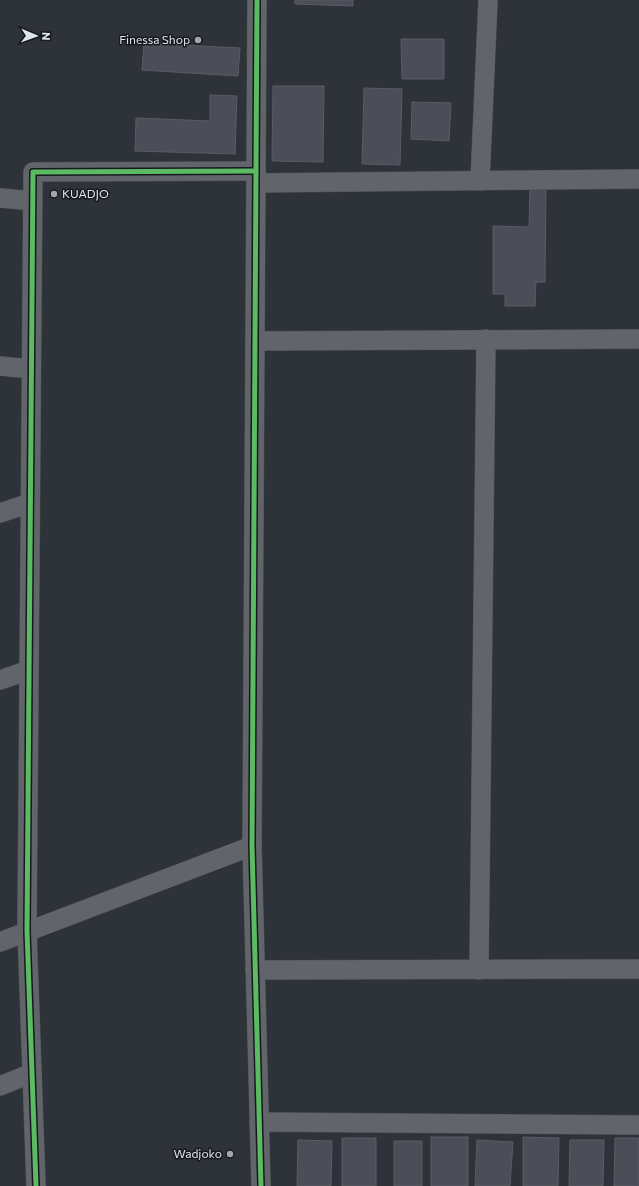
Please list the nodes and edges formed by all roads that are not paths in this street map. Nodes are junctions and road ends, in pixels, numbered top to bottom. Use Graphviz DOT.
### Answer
graph roads {
  1 [pos="257,0"];
  2 [pos="488,0"];
  3 [pos="256,177"];
  4 [pos="639,179"];
  5 [pos="480,181"];
  6 [pos="0,198"];
  7 [pos="33,201"];
  8 [pos="486,339"];
  9 [pos="639,340"];
  10 [pos="255,341"];
  11 [pos="0,366"];
  12 [pos="31,369"];
  13 [pos="30,503"];
  14 [pos="0,513"];
  15 [pos="29,670"];
  16 [pos="0,680"];
  17 [pos="252,846"];
  18 [pos="27,931"];
  19 [pos="0,942"];
  20 [pos="639,969"];
  21 [pos="256,970"];
  22 [pos="479,970"];
  23 [pos="32,1073"];
  24 [pos="0,1086"];
  25 [pos="259,1122"];
  26 [pos="639,1125"];
  27 [pos="36,1186"];
  28 [pos="261,1186"];
  1 -- 3 [label="street"];
  2 -- 5 [label="street"];
  3 -- 5 [label="street"];
  3 -- 7 [label="street"];
  3 -- 10 [label="street"];
  4 -- 5 [label="street"];
  6 -- 7 [label="street"];
  7 -- 12 [label="street"];
  8 -- 9 [label="street"];
  8 -- 10 [label="street"];
  8 -- 22 [label="street"];
  10 -- 17 [label="street"];
  11 -- 12 [label="street"];
  12 -- 13 [label="street"];
  13 -- 14 [label="street"];
  13 -- 15 [label="street"];
  15 -- 16 [label="street"];
  15 -- 18 [label="street"];
  17 -- 18 [label="street"];
  17 -- 21 [label="street"];
  18 -- 19 [label="street"];
  18 -- 23 [label="street"];
  20 -- 22 [label="street"];
  21 -- 22 [label="street"];
  21 -- 25 [label="street"];
  23 -- 24 [label="street"];
  23 -- 27 [label="street"];
  25 -- 26 [label="street"];
  25 -- 28 [label="street"];
}
